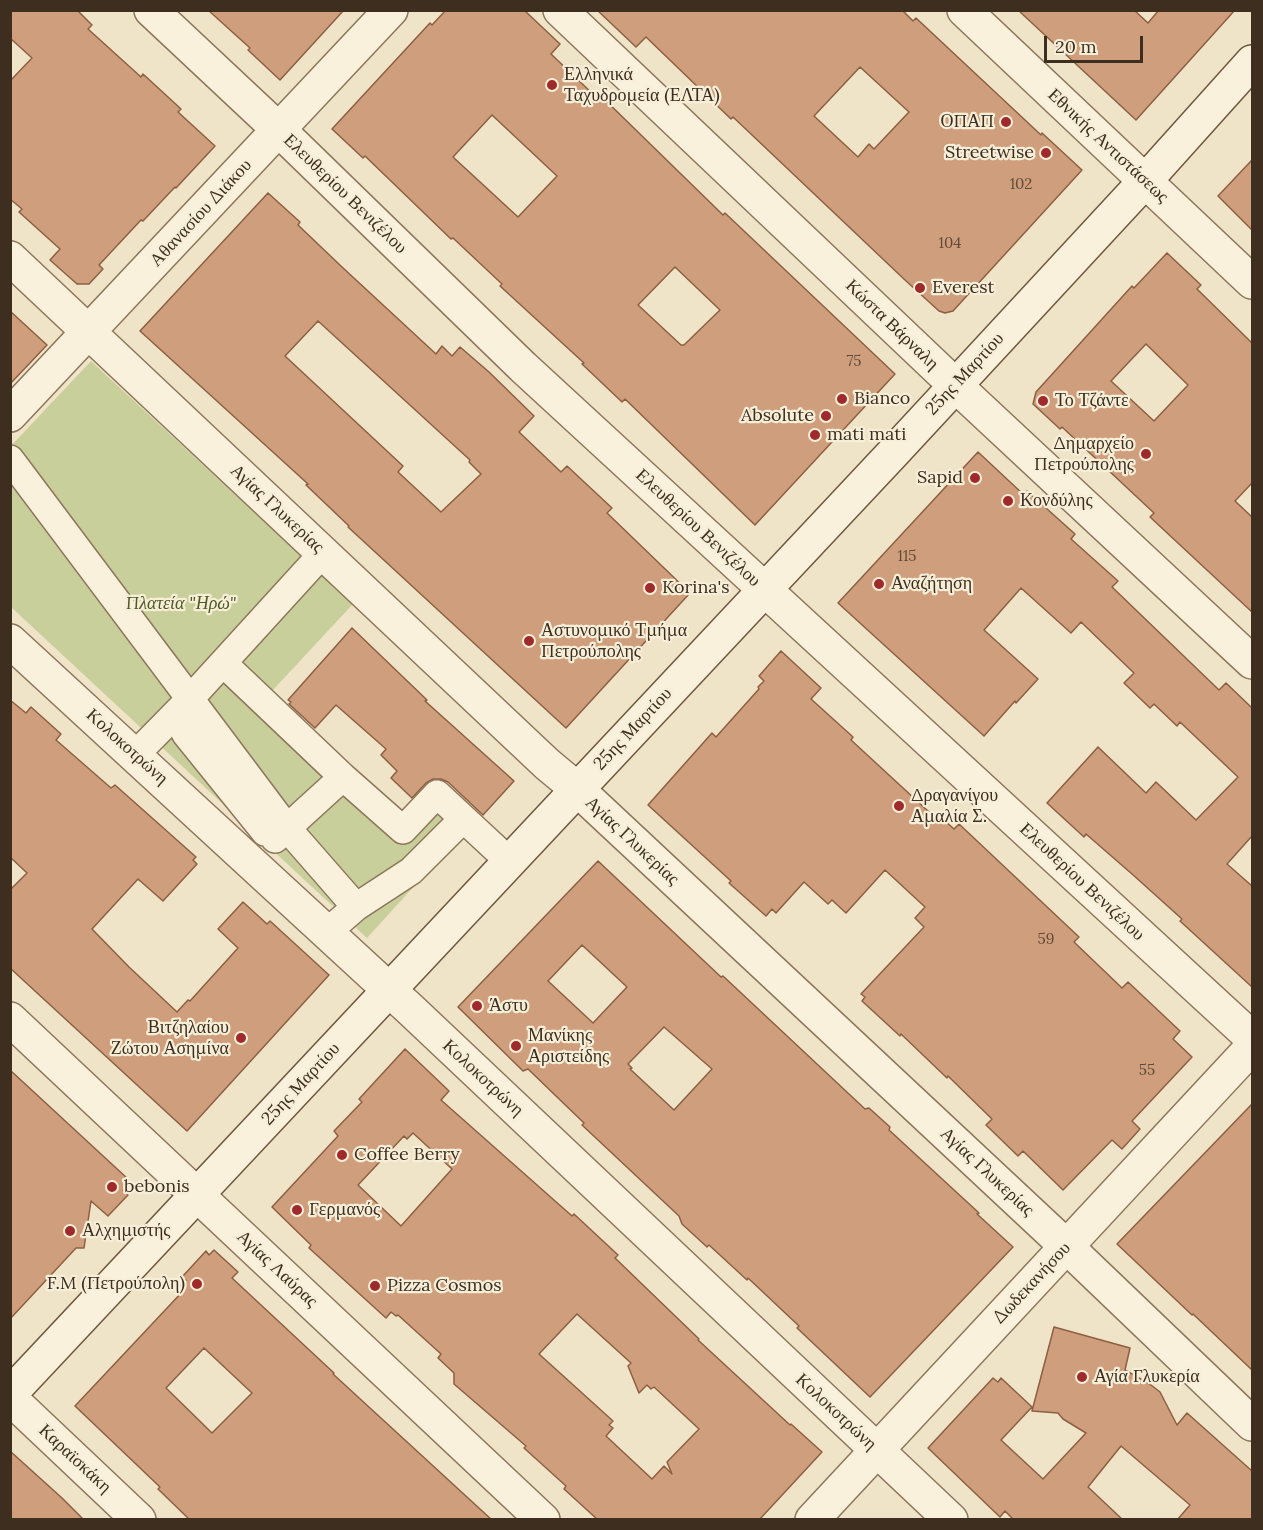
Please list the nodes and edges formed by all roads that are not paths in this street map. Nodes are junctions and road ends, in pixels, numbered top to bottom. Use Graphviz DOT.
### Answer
graph roads {
  1 [pos="152,10"];
  2 [pos="391,10"];
  3 [pos="560,10"];
  4 [pos="964,10"];
  5 [pos="1252,62"];
  6 [pos="279,130"];
  7 [pos="1146,180"];
  8 [pos="10,258"];
  9 [pos="1252,282"];
  10 [pos="89,332"];
  11 [pos="955,385"];
  12 [pos="10,416"];
  13 [pos="10,459"];
  14 [pos="322,553"];
  15 [pos="764,590"];
  16 [pos="10,641"];
  17 [pos="1252,662"];
  18 [pos="223,663"];
  19 [pos="196,708"];
  20 [pos="135,755"];
  21 [pos="343,777"];
  22 [pos="241,785"];
  23 [pos="577,789"];
  24 [pos="464,819"];
  25 [pos="206,820"];
  26 [pos="284,824"];
  27 [pos="250,861"];
  28 [pos="509,861"];
  29 [pos="356,907"];
  30 [pos="326,933"];
  31 [pos="389,990"];
  32 [pos="10,1019"];
  33 [pos="1252,1038"];
  34 [pos="1252,1047"];
  35 [pos="198,1195"];
  36 [pos="1066,1246"];
  37 [pos="10,1394"];
  38 [pos="10,1398"];
  39 [pos="1252,1424"];
  40 [pos="877,1451"];
  41 [pos="139,1520"];
  42 [pos="543,1520"];
  43 [pos="812,1520"];
  44 [pos="951,1520"];
  1 -- 6 [label="street, Ελευθερίου Βενιζέλου"];
  2 -- 6 [label="street, Αθανασίου Διάκου"];
  3 -- 11 [label="street, Κώστα Βάρναλη"];
  4 -- 7 [label="street, Εθνικής Αντιστάσεως"];
  5 -- 7 [label="street, 25ης Μαρτίου"];
  6 -- 10 [label="street, Αθανασίου Διάκου"];
  6 -- 15 [label="street, Ελευθερίου Βενιζέλου"];
  7 -- 9 [label="street, Εθνικής Αντιστάσεως"];
  7 -- 11 [label="street, 25ης Μαρτίου"];
  8 -- 10 [label="street, Αγίας Γλυκερίας"];
  10 -- 12 [label="street, Αθανασίου Διάκου"];
  10 -- 14 [label="street, Αγίας Γλυκερίας"];
  11 -- 15 [label="street, 25ης Μαρτίου"];
  11 -- 17 [label="street, Κώστα Βάρναλη"];
  13 -- 19 [label="street"];
  14 -- 18 [label="street"];
  14 -- 23 [label="street, Αγίας Γλυκερίας"];
  15 -- 23 [label="street, 25ης Μαρτίου"];
  15 -- 33 [label="street, Ελευθερίου Βενιζέλου"];
  16 -- 20 [label="street, Κολοκοτρώνη"];
  18 -- 19 [label="street"];
  18 -- 21 [label="street"];
  19 -- 20 [label="street"];
  19 -- 22 [label="street"];
  20 -- 25 [label="street, Κολοκοτρώνη"];
  21 -- 24 [label="street"];
  21 -- 26 [label="street"];
  22 -- 25 [label="street"];
  22 -- 26 [label="street"];
  23 -- 28 [label="street, 25ης Μαρτίου"];
  23 -- 36 [label="street, Αγίας Γλυκερίας"];
  24 -- 28 [label="street"];
  24 -- 29 [label="street"];
  25 -- 27 [label="street, Κολοκοτρώνη"];
  26 -- 27 [label="street"];
  26 -- 29 [label="street"];
  27 -- 30 [label="street, Κολοκοτρώνη"];
  28 -- 31 [label="street, 25ης Μαρτίου"];
  29 -- 30 [label="street"];
  30 -- 31 [label="street, Κολοκοτρώνη"];
  31 -- 35 [label="street, 25ης Μαρτίου"];
  31 -- 40 [label="street, Κολοκοτρώνη"];
  32 -- 35 [label="street, Αγίας Λαύρας"];
  34 -- 36 [label="street, Δωδεκανήσου"];
  35 -- 37 [label="street, 25ης Μαρτίου"];
  35 -- 42 [label="street, Αγίας Λαύρας"];
  36 -- 39 [label="street, Αγίας Γλυκερίας"];
  36 -- 40 [label="street, Δωδεκανήσου"];
  38 -- 41 [label="street, Καραϊσκάκη"];
  40 -- 43 [label="street, Δωδεκανήσου"];
  40 -- 44 [label="street, Κολοκοτρώνη"];
}
